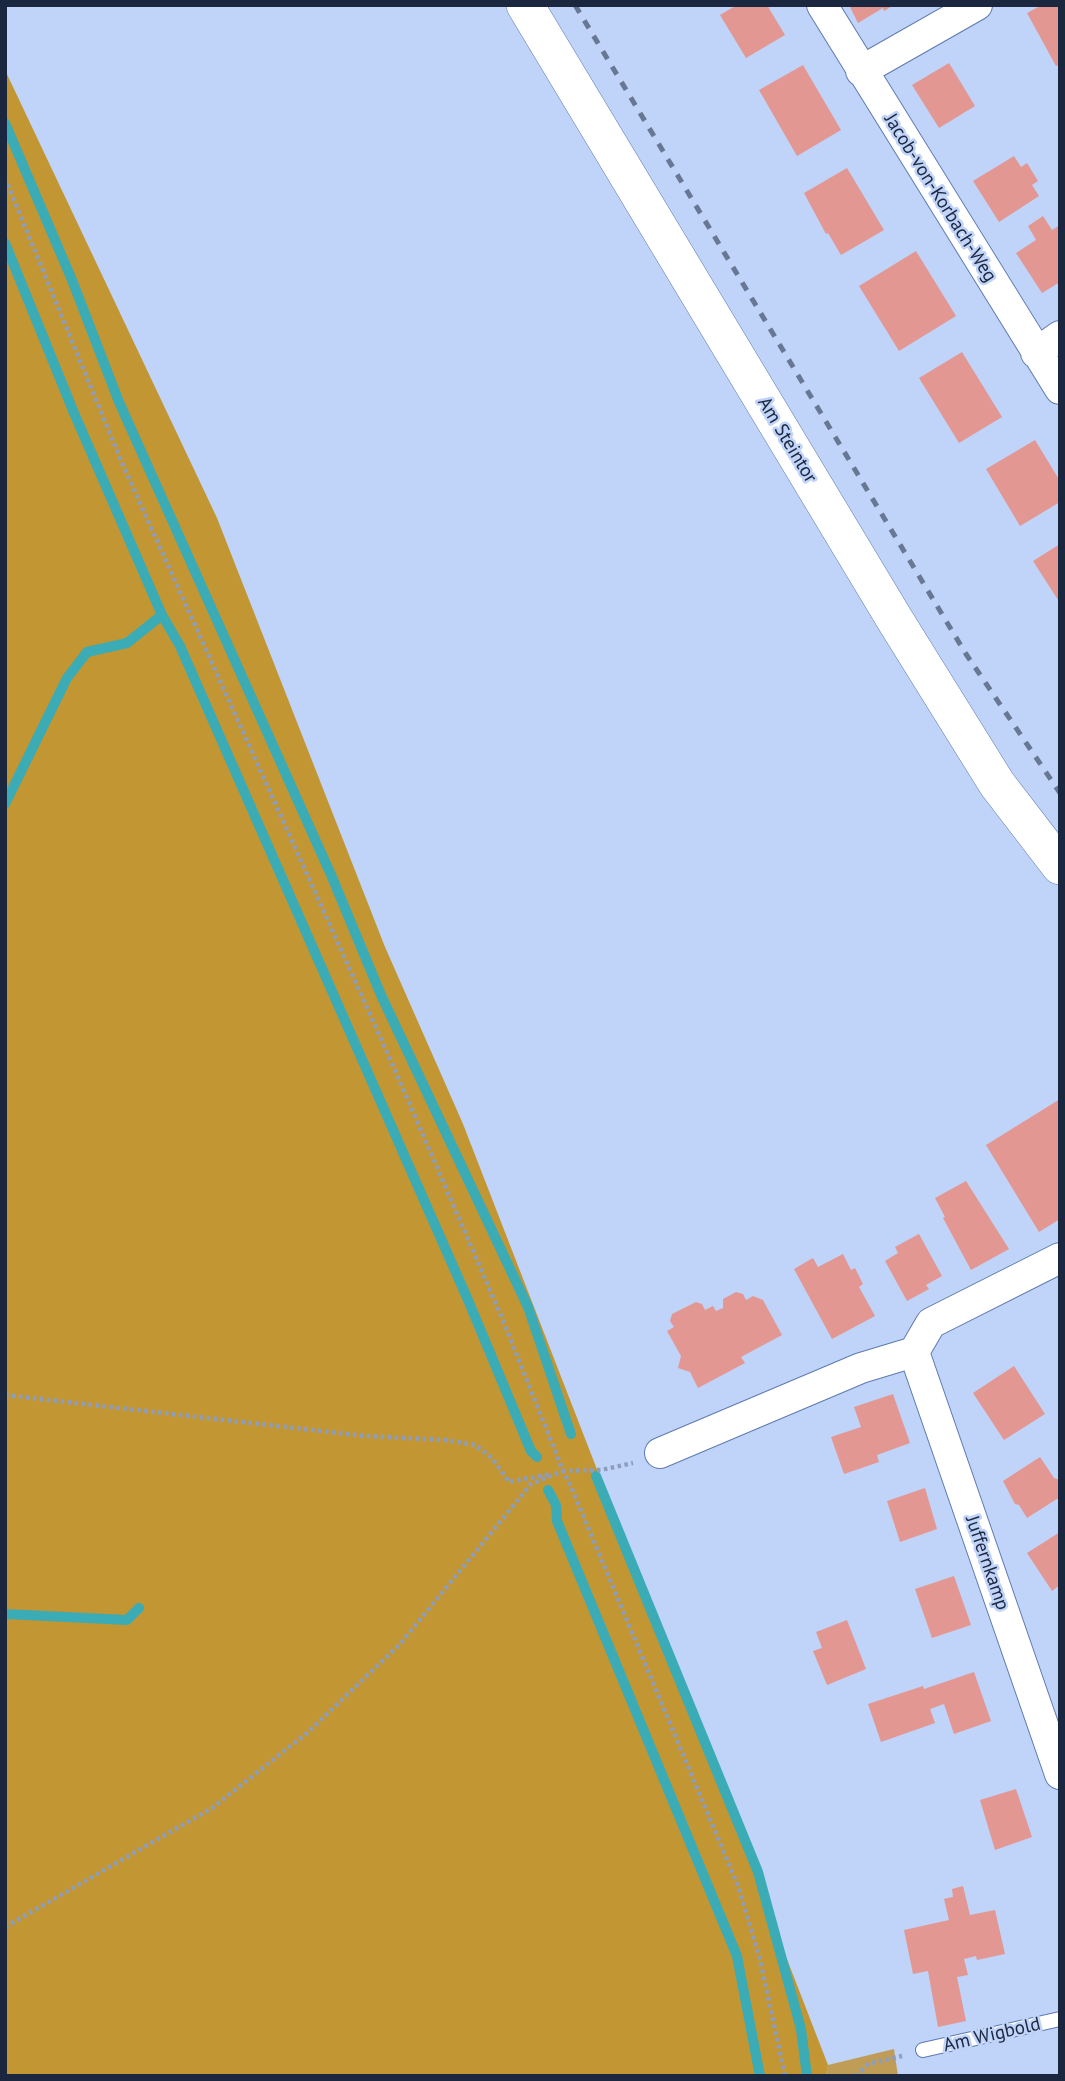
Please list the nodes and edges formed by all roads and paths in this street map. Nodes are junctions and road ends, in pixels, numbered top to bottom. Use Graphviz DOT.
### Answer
graph roads {
  1 [pos="525,5"];
  2 [pos="822,5"];
  3 [pos="977,5"];
  4 [pos="861,71"];
  5 [pos="5,177"];
  6 [pos="1048,344"];
  7 [pos="1060,389"];
  8 [pos="1060,866"];
  9 [pos="1060,1258"];
  10 [pos="914,1352"];
  11 [pos="5,1395"];
  12 [pos="660,1453"];
  13 [pos="563,1471"];
  14 [pos="1060,1774"];
  15 [pos="5,1927"];
  16 [pos="1060,2019"];
  17 [pos="923,2050"];
  18 [pos="785,2076"];
  19 [pos="856,2076"];
  1 -- 8 [label="street, Am Steintor"];
  2 -- 4 [label="street, Jacob-von-Korbach-Weg"];
  3 -- 4 [label="street"];
  4 -- 6 [label="street, Jacob-von-Korbach-Weg"];
  5 -- 13 [label="path"];
  6 -- 7 [label="street, Jacob-von-Korbach-Weg"];
  9 -- 10 [label="street"];
  10 -- 12 [label="street"];
  10 -- 14 [label="street, Juffernkamp"];
  11 -- 13 [label="path"];
  12 -- 13 [label="path"];
  13 -- 15 [label="path"];
  13 -- 18 [label="path"];
  16 -- 17 [label="lane, Am Wigbold"];
  17 -- 19 [label="path"];
}
